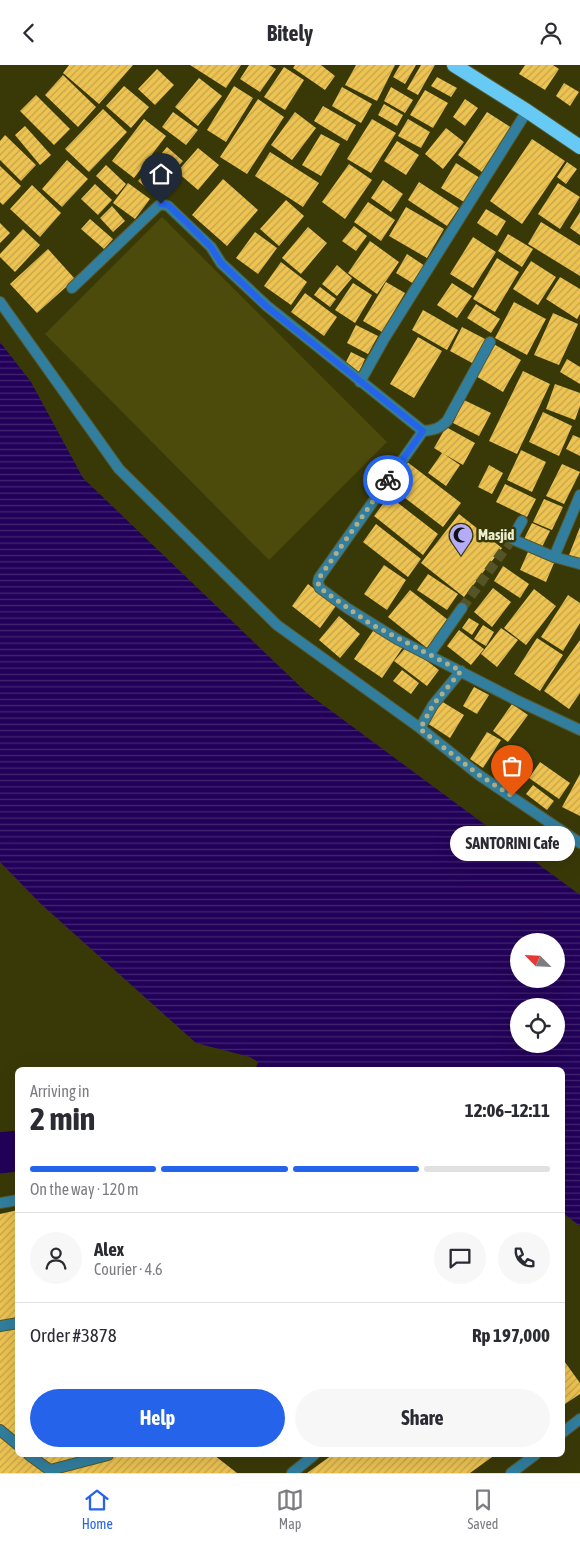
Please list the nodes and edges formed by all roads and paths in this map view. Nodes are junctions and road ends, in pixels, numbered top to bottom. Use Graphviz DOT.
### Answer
graph roads {
  1 [pos="454,65"];
  2 [pos="527,111"];
  3 [pos="580,147"];
  4 [pos="72,288"];
  5 [pos="0,302"];
  6 [pos="490,342"];
  7 [pos="360,382"];
  8 [pos="423,431"];
  9 [pos="580,495"];
  10 [pos="522,521"];
  11 [pos="554,557"];
  12 [pos="580,564"];
  13 [pos="462,608"];
  14 [pos="429,655"];
  15 [pos="461,671"];
  16 [pos="420,729"];
  17 [pos="580,730"];
  18 [pos="580,843"];
  19 [pos="15,1200"];
  20 [pos="0,1203"];
  21 [pos="15,1324"];
  22 [pos="0,1326"];
  23 [pos="580,1419"];
  24 [pos="0,1430"];
  25 [pos="565,1431"];
  26 [pos="15,1442"];
  27 [pos="32,1457"];
  28 [pos="101,1457"];
  29 [pos="312,1457"];
  30 [pos="531,1457"];
  31 [pos="52,1471"];
  32 [pos="292,1473"];
  33 [pos="511,1473"];
  1 -- 2 [label="highway"];
  2 -- 3 [label="highway"];
  2 -- 7 [label="street"];
  4 -- 7 [label="street"];
  5 -- 16 [label="street"];
  6 -- 8 [label="street"];
  7 -- 8 [label="street"];
  8 -- 14 [label="street"];
  9 -- 11 [label="street"];
  10 -- 11 [label="street"];
  11 -- 12 [label="street"];
  13 -- 14 [label="street"];
  14 -- 15 [label="street"];
  15 -- 16 [label="street"];
  15 -- 17 [label="street"];
  16 -- 18 [label="street"];
  19 -- 20 [label="street"];
  21 -- 22 [label="street"];
  23 -- 25 [label="street"];
  24 -- 26 [label="street"];
  27 -- 31 [label="street"];
  28 -- 31 [label="street"];
  29 -- 32 [label="street"];
  30 -- 33 [label="street"];
}
